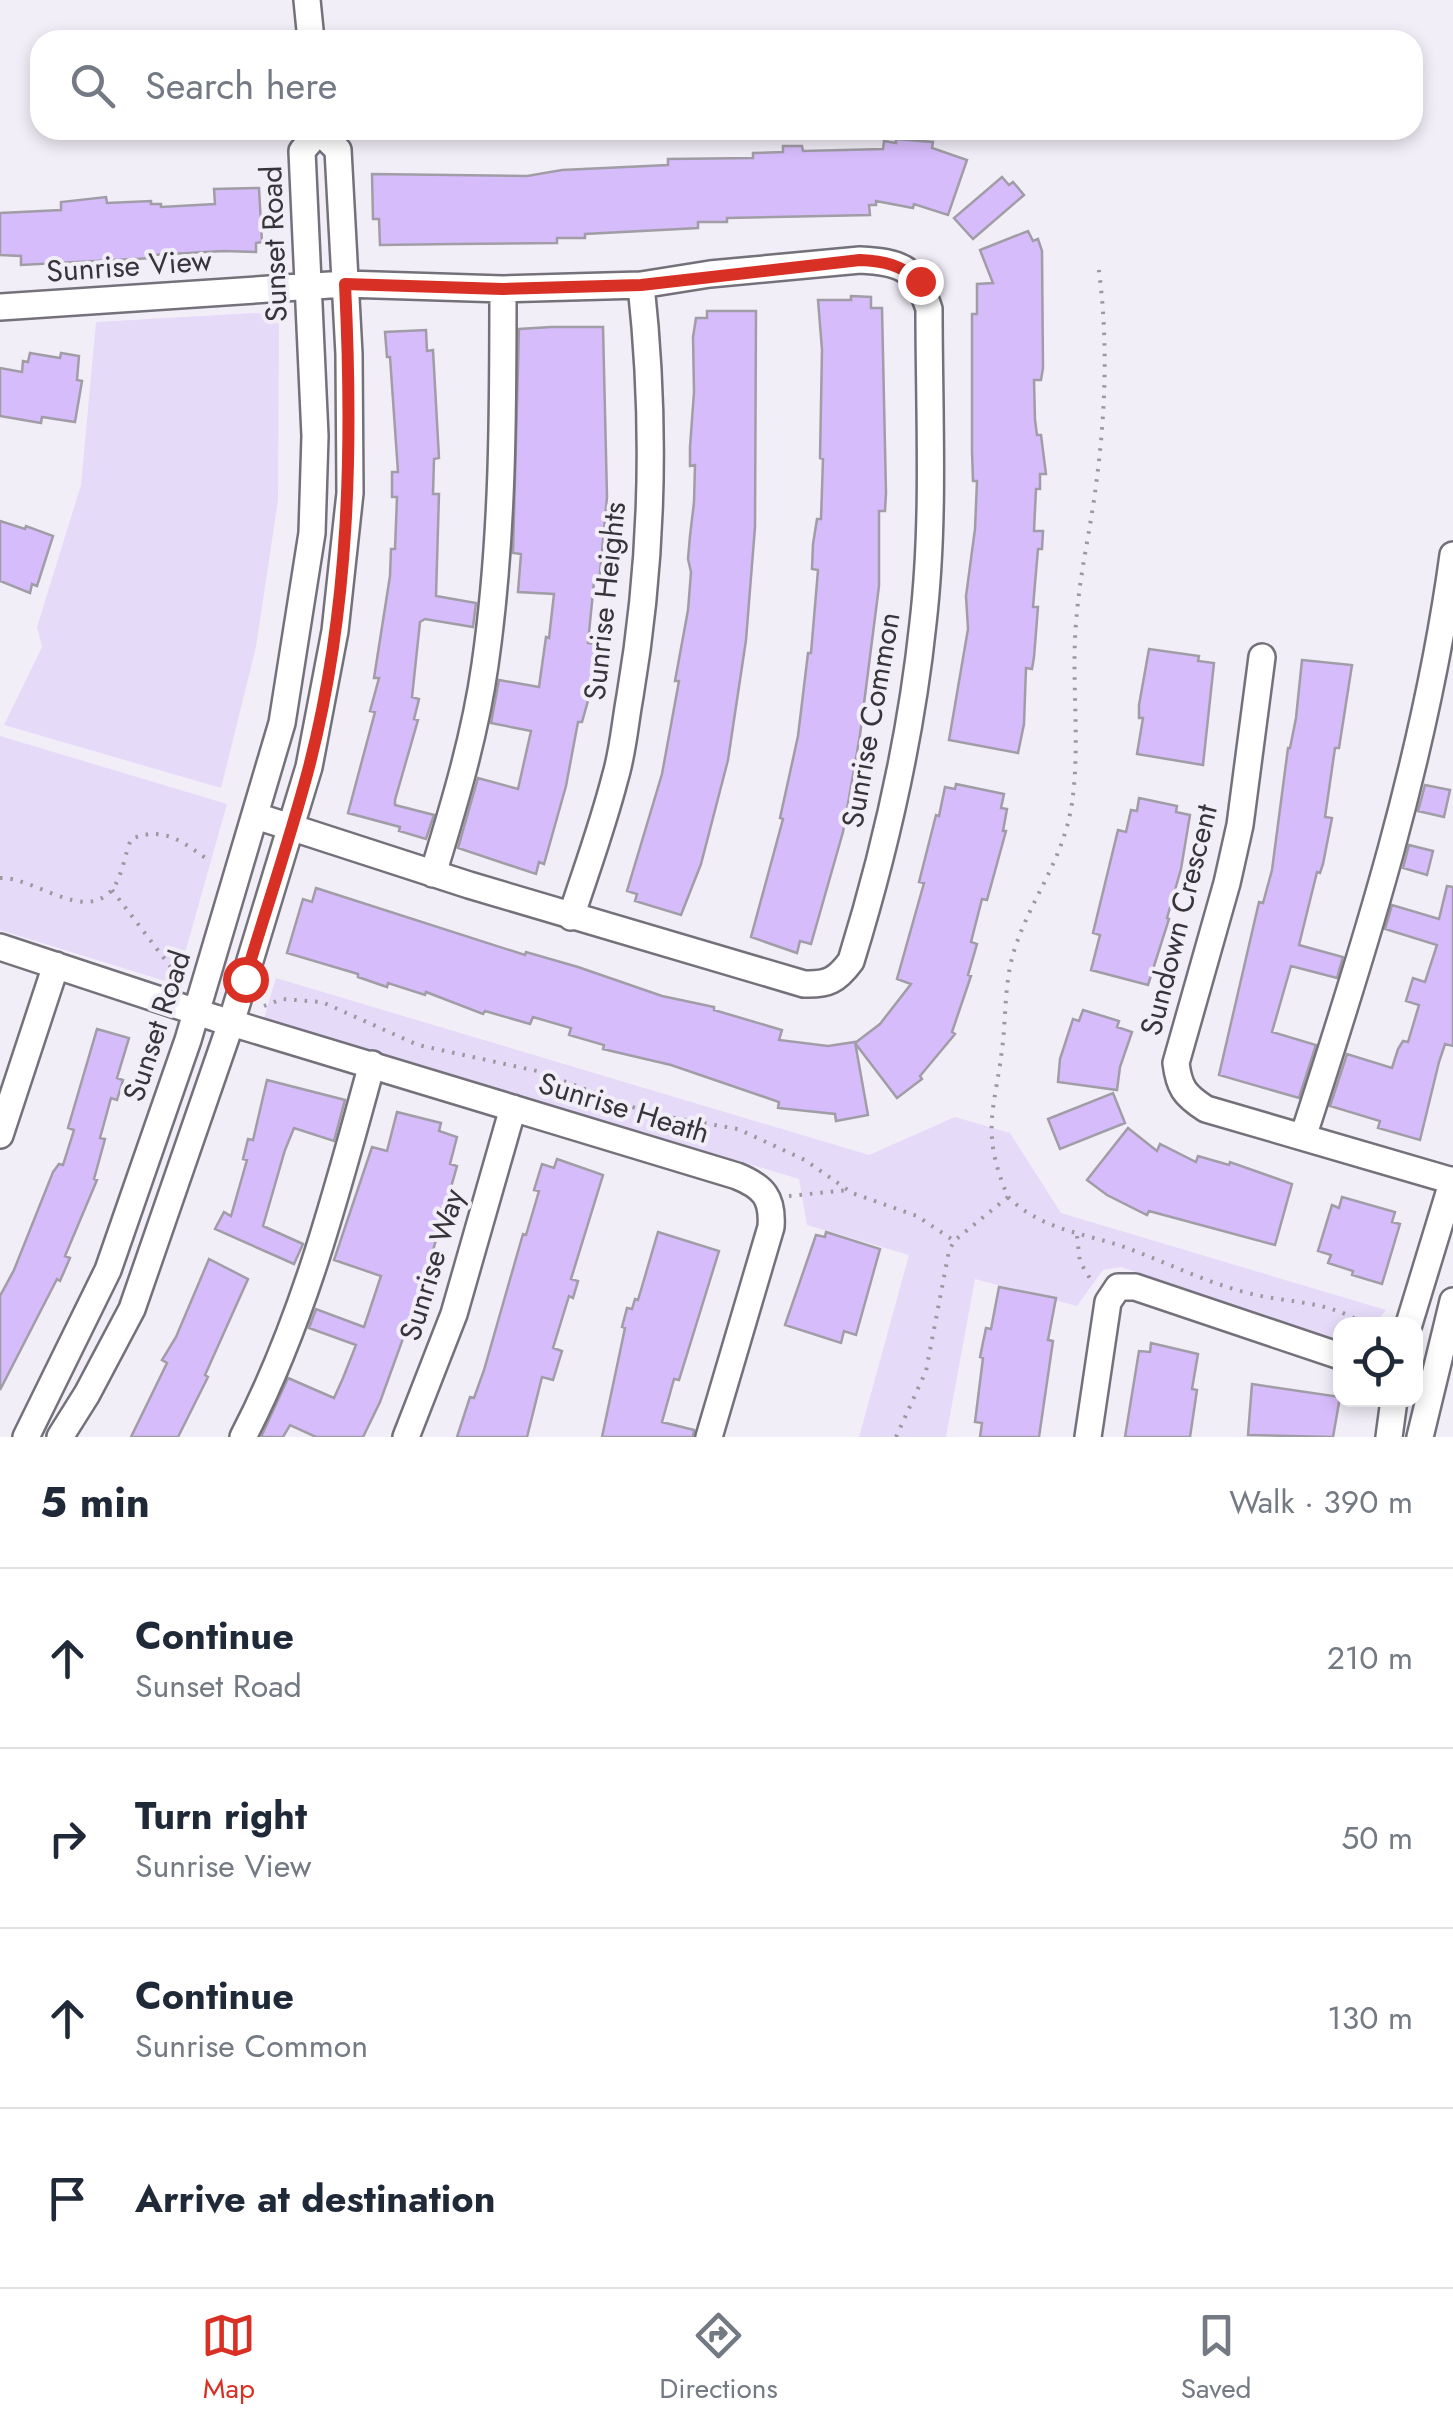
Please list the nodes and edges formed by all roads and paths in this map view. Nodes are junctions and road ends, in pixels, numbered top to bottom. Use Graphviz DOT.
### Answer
graph roads {
  1 [pos="308,0"];
  2 [pos="310,30"];
  3 [pos="311,140"];
  4 [pos="328,140"];
  5 [pos="1098,264"];
  6 [pos="345,284"];
  7 [pos="641,285"];
  8 [pos="307,286"];
  9 [pos="503,289"];
  10 [pos="0,307"];
  11 [pos="1453,555"];
  12 [pos="1262,657"];
  13 [pos="256,816"];
  14 [pos="291,828"];
  15 [pos="211,862"];
  16 [pos="433,874"];
  17 [pos="0,878"];
  18 [pos="112,890"];
  19 [pos="571,917"];
  20 [pos="0,947"];
  21 [pos="56,966"];
  22 [pos="176,984"];
  23 [pos="260,1008"];
  24 [pos="214,1018"];
  25 [pos="372,1064"];
  26 [pos="547,1074"];
  27 [pos="540,1098"];
  28 [pos="513,1108"];
  29 [pos="0,1134"];
  30 [pos="1303,1137"];
  31 [pos="1453,1181"];
  32 [pos="848,1190"];
  33 [pos="1008,1197"];
  34 [pos="769,1198"];
  35 [pos="1077,1236"];
  36 [pos="954,1240"];
  37 [pos="1091,1280"];
  38 [pos="1453,1301"];
  39 [pos="1347,1317"];
  40 [pos="1411,1317"];
  41 [pos="1333,1354"];
  42 [pos="1433,1387"];
  43 [pos="1393,1407"];
  44 [pos="26,1437"];
  45 [pos="60,1437"];
  46 [pos="243,1437"];
  47 [pos="406,1437"];
  48 [pos="710,1437"];
  49 [pos="896,1437"];
  50 [pos="1088,1437"];
  51 [pos="1389,1437"];
  52 [pos="1420,1437"];
  1 -- 2 [label="street"];
  3 -- 8 [label="street, Sunset Road"];
  4 -- 6 [label="street, Sunset Road"];
  5 -- 33 [label="path"];
  6 -- 8 [label="street, Sunrise View"];
  6 -- 9 [label="street, Sunrise View"];
  6 -- 14 [label="street, Sunset Road"];
  7 -- 9 [label="street, Sunrise Common"];
  7 -- 19 [label="street, Sunrise Heights"];
  7 -- 19 [label="street, Sunrise Common"];
  8 -- 10 [label="street, Sunrise View"];
  8 -- 13 [label="street, Sunset Road"];
  9 -- 16 [label="street"];
  11 -- 30 [label="street"];
  12 -- 30 [label="street, Sundown Crescent"];
  13 -- 14 [label="street, Sunrise Common"];
  13 -- 24 [label="street, Sunset Road"];
  14 -- 16 [label="street, Sunrise Common"];
  14 -- 24 [label="street, Sunset Road"];
  15 -- 18 [label="path"];
  16 -- 19 [label="street, Sunrise Common"];
  17 -- 18 [label="path"];
  18 -- 22 [label="path"];
  20 -- 21 [label="street, Sunrise Heath"];
  21 -- 24 [label="street, Sunrise Heath"];
  21 -- 29 [label="street"];
  23 -- 26 [label="path"];
  24 -- 25 [label="street, Sunrise Heath"];
  24 -- 44 [label="street, Sunset Road"];
  24 -- 45 [label="street, Sunset Road"];
  25 -- 28 [label="street, Sunrise Heath"];
  25 -- 46 [label="street"];
  26 -- 27 [label="path"];
  26 -- 32 [label="path"];
  28 -- 34 [label="street, Sunrise Heath"];
  28 -- 47 [label="street, Sunrise Way"];
  30 -- 31 [label="street, Sundown Crescent"];
  31 -- 40 [label="street"];
  32 -- 34 [label="path"];
  32 -- 36 [label="path"];
  33 -- 35 [label="path"];
  33 -- 36 [label="path"];
  34 -- 48 [label="street"];
  35 -- 37 [label="path"];
  35 -- 39 [label="path"];
  36 -- 49 [label="path"];
  38 -- 42 [label="street"];
  41 -- 50 [label="street"];
  42 -- 52 [label="street"];
  43 -- 51 [label="street"];
}
